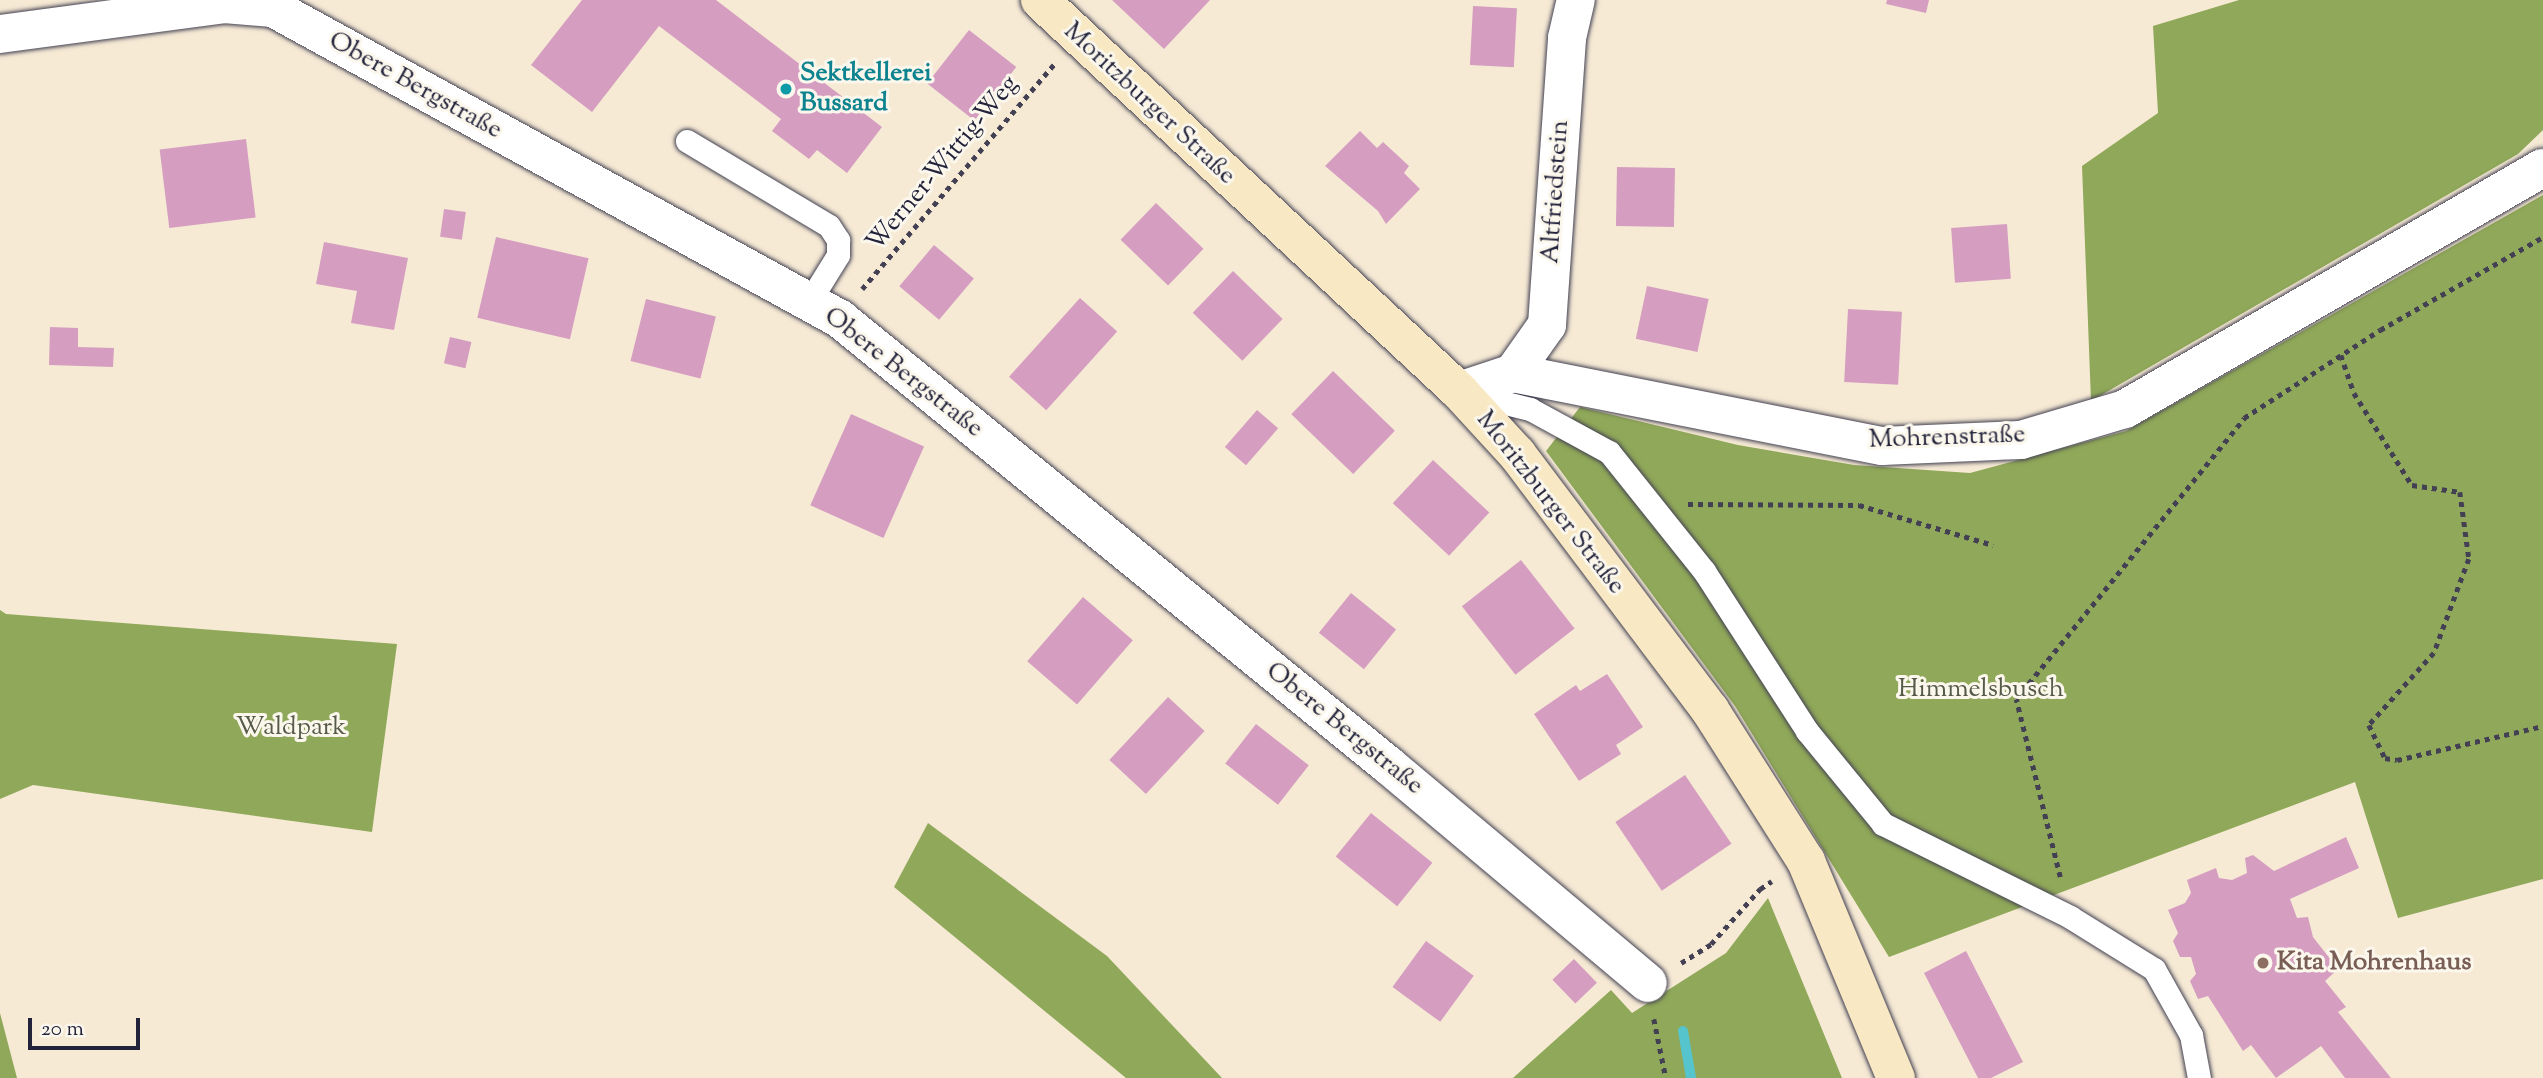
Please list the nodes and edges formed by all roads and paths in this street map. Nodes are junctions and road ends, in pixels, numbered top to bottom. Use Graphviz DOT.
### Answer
graph roads {
  1 [pos="1040,0"];
  2 [pos="1576,0"];
  3 [pos="223,2"];
  4 [pos="0,34"];
  5 [pos="1077,36"];
  6 [pos="687,141"];
  7 [pos="2543,168"];
  8 [pos="2543,237"];
  9 [pos="824,310"];
  10 [pos="2341,355"];
  11 [pos="1513,373"];
  12 [pos="1459,391"];
  13 [pos="1650,503"];
  14 [pos="1993,545"];
  15 [pos="2543,726"];
  16 [pos="1760,888"];
  17 [pos="2070,917"];
  18 [pos="1711,944"];
  19 [pos="1648,983"];
  20 [pos="1666,1078"];
  21 [pos="1896,1078"];
  22 [pos="2199,1078"];
  1 -- 5 [label="street, Moritzburger Straße"];
  2 -- 11 [label="street, Altfriedstein"];
  3 -- 4 [label="street, Obere Bergstraße"];
  3 -- 9 [label="street, Obere Bergstraße"];
  5 -- 9 [label="path, Werner-Wittig-Weg"];
  5 -- 12 [label="street, Moritzburger Straße"];
  6 -- 9 [label="lane"];
  7 -- 11 [label="street, Mohrenstraße"];
  8 -- 10 [label="path"];
  9 -- 19 [label="street, Obere Bergstraße"];
  10 -- 15 [label="path"];
  10 -- 17 [label="path"];
  11 -- 12 [label="street, Mohrenstraße"];
  12 -- 13 [label="lane"];
  12 -- 21 [label="street, Moritzburger Straße"];
  13 -- 14 [label="path"];
  13 -- 17 [label="lane"];
  16 -- 18 [label="path"];
  17 -- 22 [label="lane"];
  19 -- 20 [label="path"];
}
